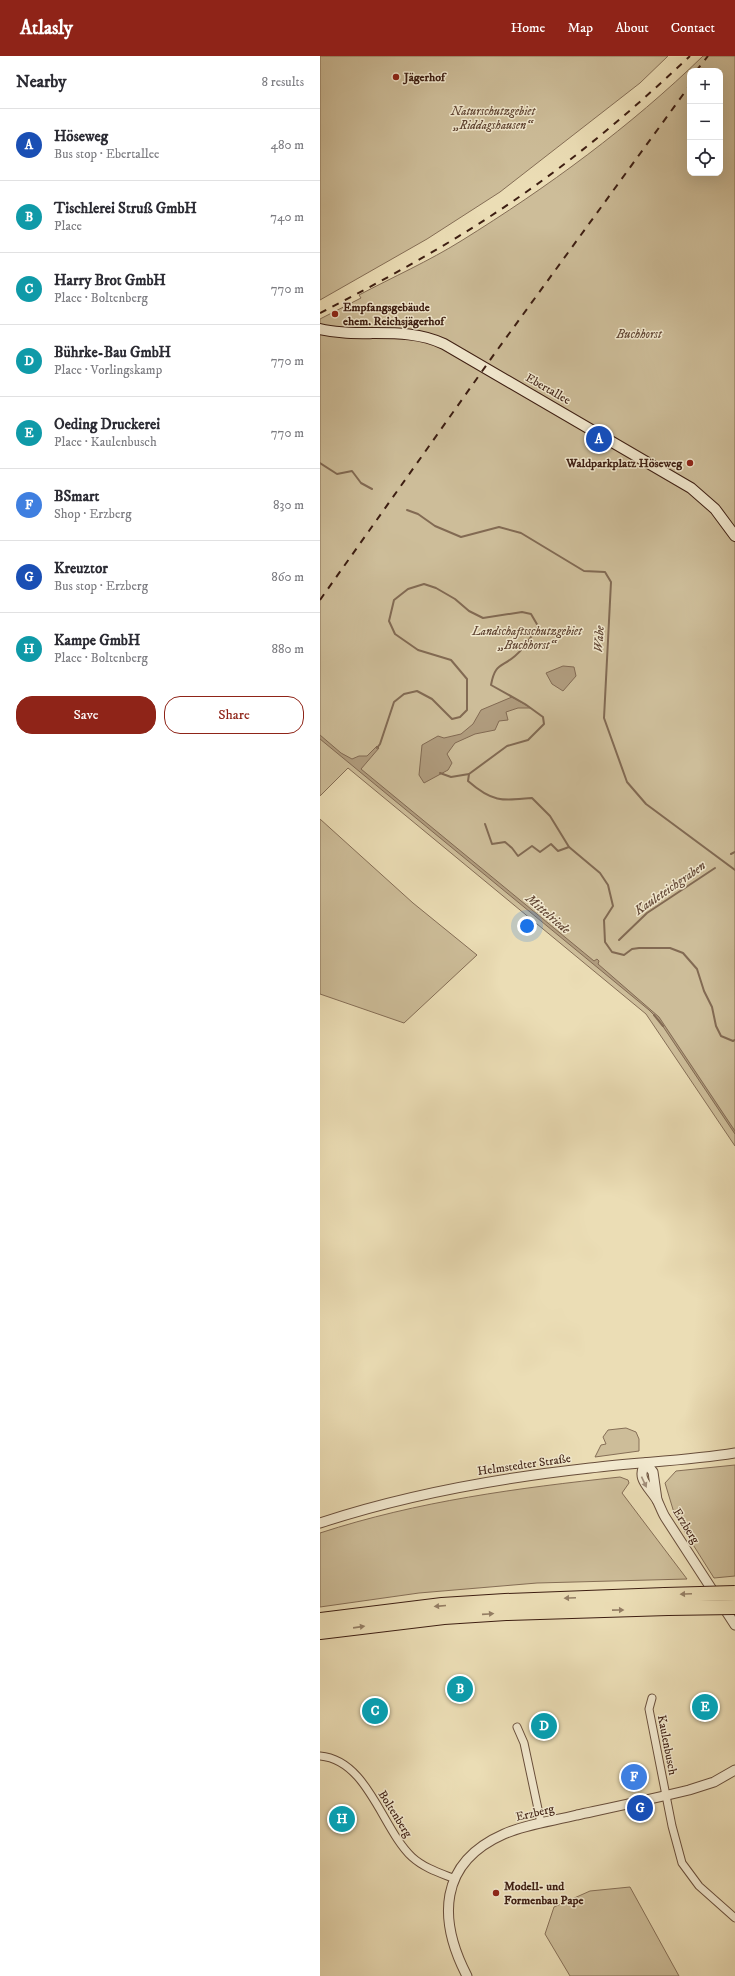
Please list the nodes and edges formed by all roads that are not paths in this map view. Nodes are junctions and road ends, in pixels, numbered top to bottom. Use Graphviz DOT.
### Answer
graph roads {
  1 [pos="320,329"];
  2 [pos="735,536"];
  3 [pos="735,1453"];
  4 [pos="646,1463"];
  5 [pos="320,1523"];
  6 [pos="735,1592"];
  7 [pos="666,1602"];
  8 [pos="735,1607"];
  9 [pos="320,1620"];
  10 [pos="735,1625"];
  11 [pos="320,1632"];
  12 [pos="652,1698"];
  13 [pos="517,1727"];
  14 [pos="320,1756"];
  15 [pos="735,1770"];
  16 [pos="666,1796"];
  17 [pos="541,1823"];
  18 [pos="455,1879"];
  19 [pos="735,1918"];
  20 [pos="467,1976"];
  1 -- 2 [label="main road, Ebertallee"];
  3 -- 4 [label="street, Helmstedter Straße"];
  4 -- 5 [label="street, Helmstedter Straße"];
  4 -- 10 [label="street, Erzberg"];
  6 -- 7 [label="highway, one-way, bridge"];
  7 -- 8 [label="highway, bridge"];
  7 -- 9 [label="highway, one-way"];
  11 -- 7 [label="highway, one-way"];
  12 -- 16 [label="street, Kaulenbusch"];
  13 -- 17 [label="street"];
  14 -- 18 [label="street, Boltenberg"];
  15 -- 16 [label="street, Erzberg"];
  16 -- 17 [label="street, Erzberg"];
  16 -- 19 [label="street, Kaulenbusch"];
  17 -- 18 [label="street, Erzberg"];
  18 -- 20 [label="street, Erzberg"];
}
